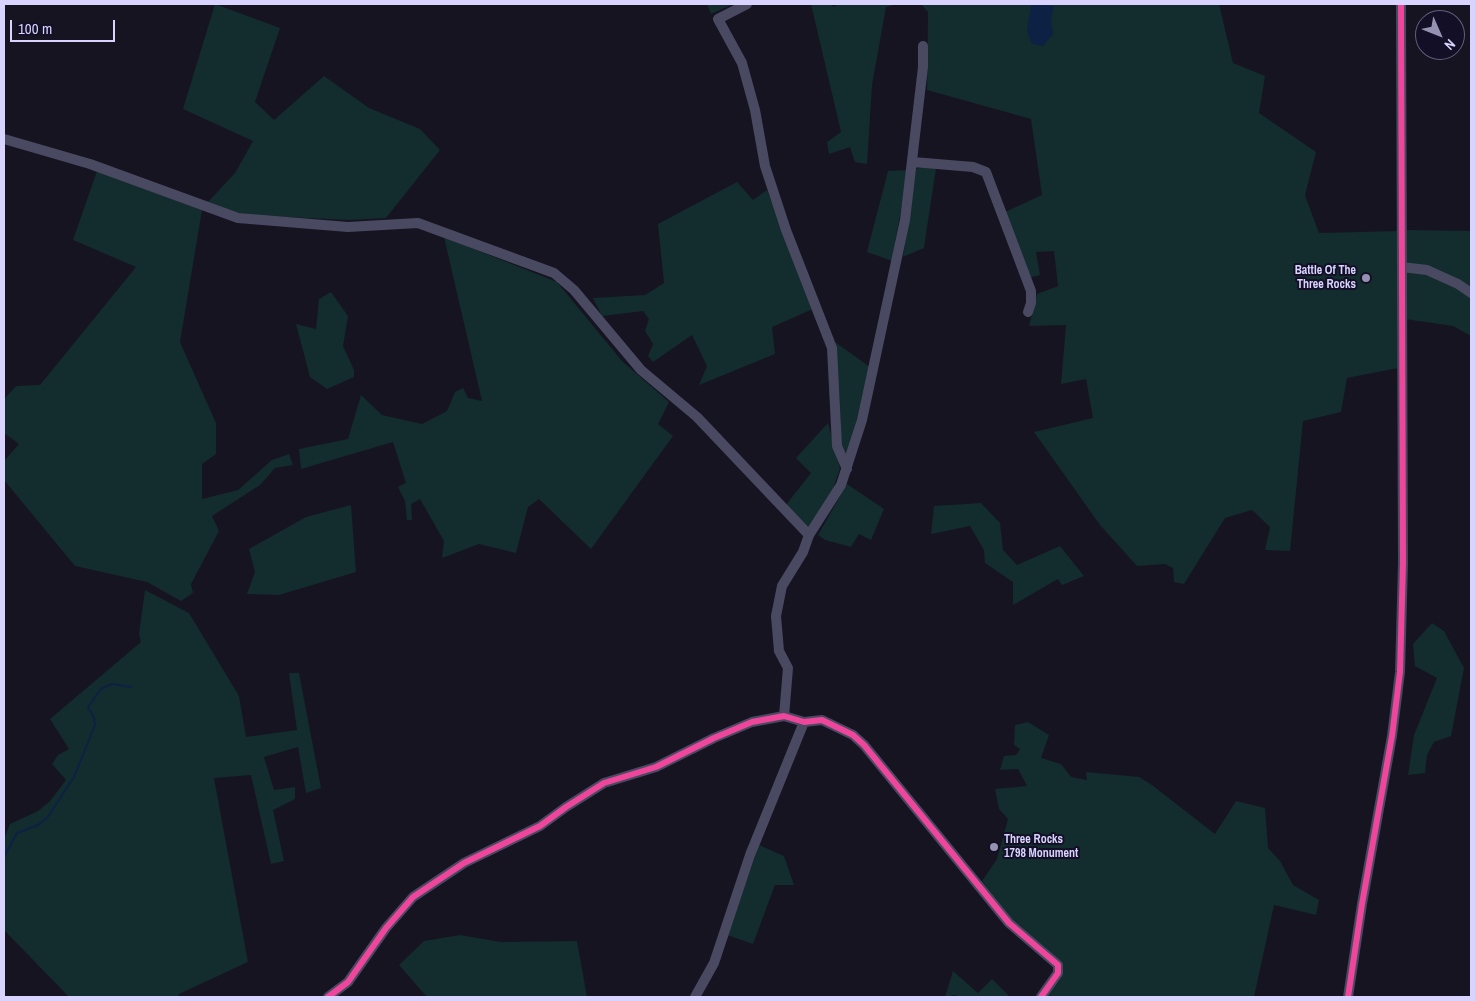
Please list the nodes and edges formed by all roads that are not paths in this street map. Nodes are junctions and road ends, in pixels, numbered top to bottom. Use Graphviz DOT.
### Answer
graph roads {
  1 [pos="747,4"];
  2 [pos="1401,4"];
  3 [pos="922,46"];
  4 [pos="4,139"];
  5 [pos="913,162"];
  6 [pos="1402,267"];
  7 [pos="1471,294"];
  8 [pos="1028,312"];
  9 [pos="847,469"];
  10 [pos="809,535"];
  11 [pos="784,716"];
  12 [pos="804,722"];
  13 [pos="328,997"];
  14 [pos="695,997"];
  15 [pos="1042,997"];
  16 [pos="1348,997"];
  1 -- 9 [label="street"];
  2 -- 6 [label="street"];
  3 -- 5 [label="street"];
  4 -- 10 [label="street"];
  5 -- 8 [label="street"];
  5 -- 9 [label="street"];
  6 -- 7 [label="street"];
  6 -- 16 [label="street"];
  9 -- 10 [label="street"];
  10 -- 11 [label="street"];
  11 -- 12 [label="street"];
  11 -- 13 [label="street"];
  12 -- 14 [label="street"];
  12 -- 15 [label="street"];
}
